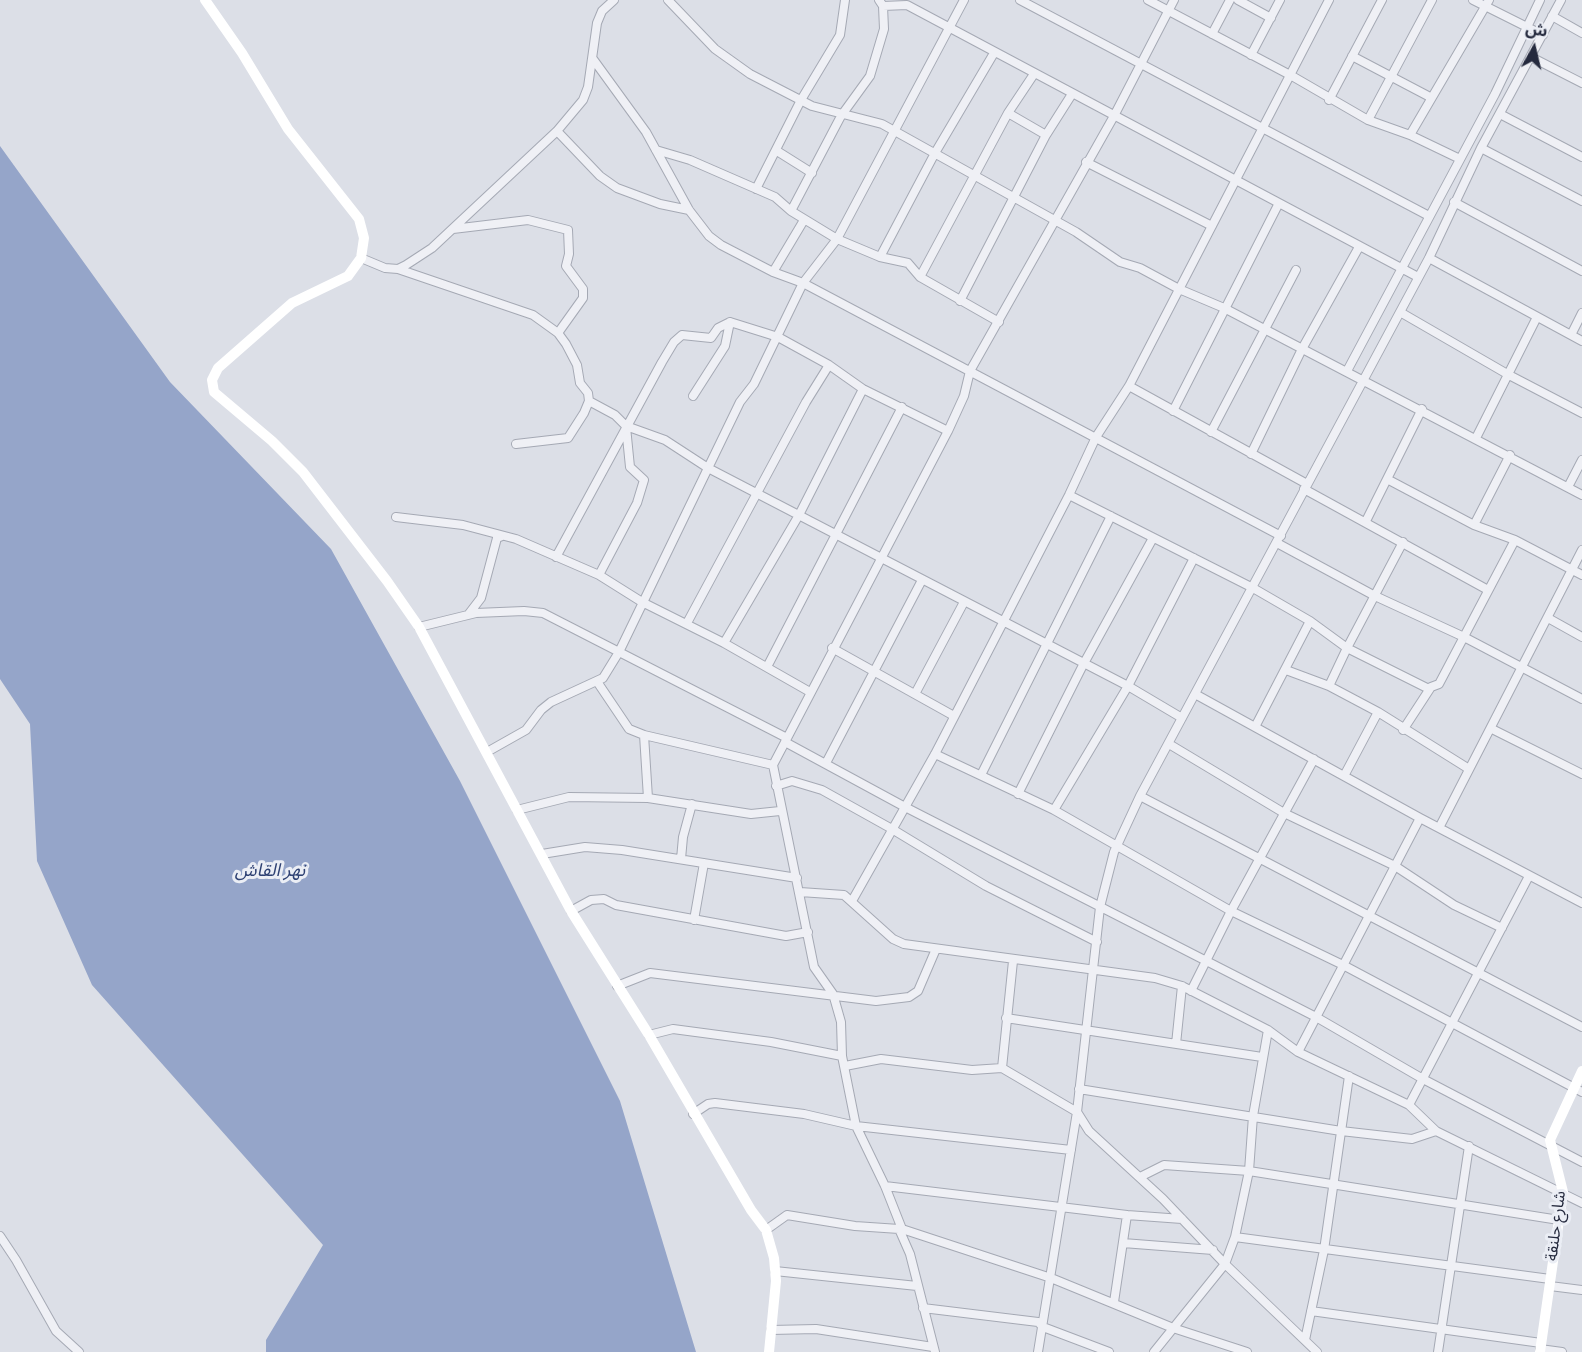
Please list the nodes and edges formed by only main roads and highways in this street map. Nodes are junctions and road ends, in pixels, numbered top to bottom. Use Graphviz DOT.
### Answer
graph roads {
  1 [pos="205,0"];
  2 [pos="1582,1071"];
  3 [pos="1578,1090"];
  4 [pos="1540,1348"];
  5 [pos="768,1352"];
  1 -- 5 [label="main road"];
  2 -- 3 [label="main road"];
  3 -- 4 [label="main road, شارع حلنقة"];
}
